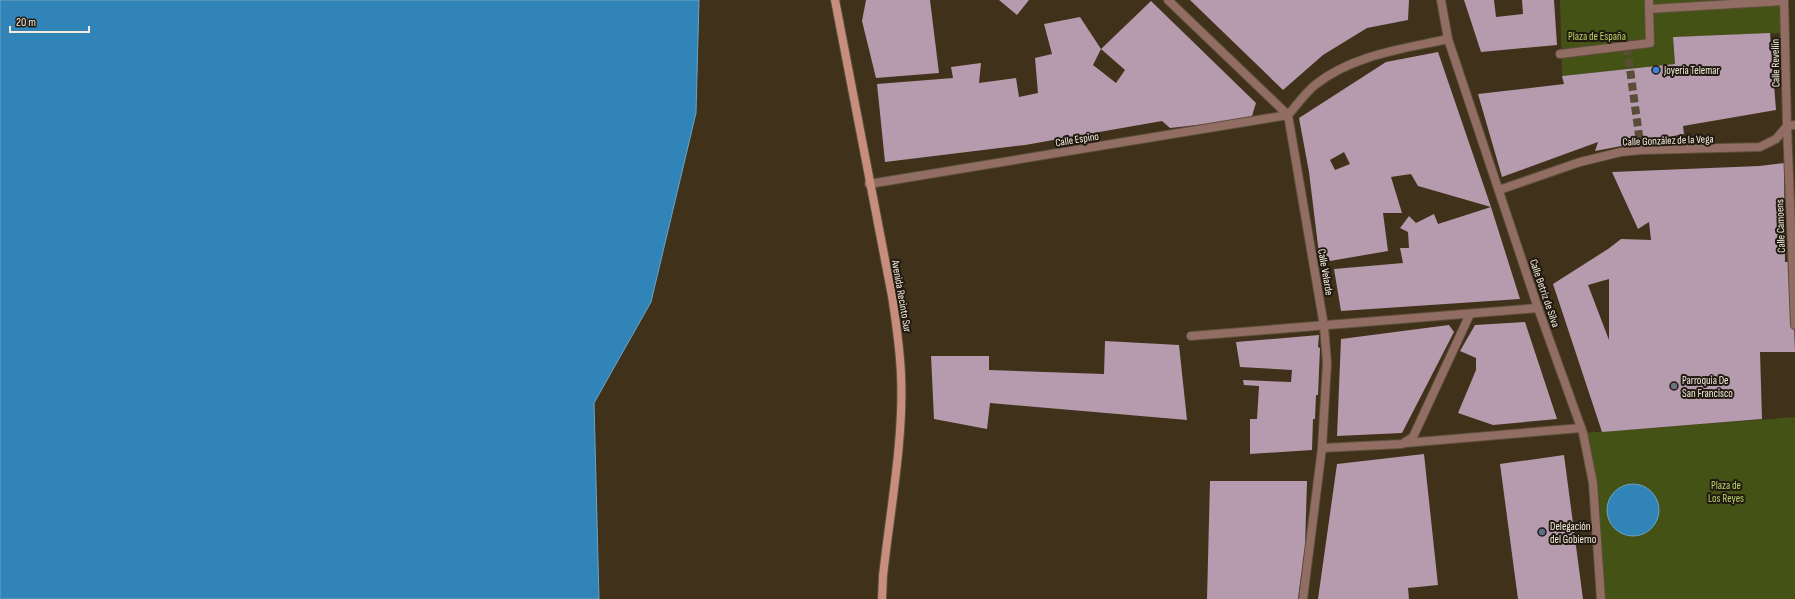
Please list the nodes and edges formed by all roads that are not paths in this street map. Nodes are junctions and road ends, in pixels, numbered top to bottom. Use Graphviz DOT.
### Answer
graph roads {
  1 [pos="835,0"];
  2 [pos="1168,0"];
  3 [pos="1441,0"];
  4 [pos="1649,0"];
  5 [pos="1784,1"];
  6 [pos="1649,9"];
  7 [pos="1448,39"];
  8 [pos="1560,54"];
  9 [pos="1288,115"];
  10 [pos="1791,125"];
  11 [pos="869,184"];
  12 [pos="1499,190"];
  13 [pos="1538,308"];
  14 [pos="1470,314"];
  15 [pos="1795,325"];
  16 [pos="1324,326"];
  17 [pos="1191,336"];
  18 [pos="1581,428"];
  19 [pos="1402,444"];
  20 [pos="1322,448"];
  21 [pos="882,599"];
  22 [pos="1303,599"];
  23 [pos="1601,599"];
  1 -- 11 [label="main road, Avenida Recinto Sur"];
  2 -- 9 [label="street"];
  3 -- 7 [label="street, Calle Betriz de Silva"];
  4 -- 6 [label="street"];
  5 -- 6 [label="street"];
  5 -- 10 [label="street, Calle Revellín"];
  6 -- 8 [label="street"];
  7 -- 9 [label="street"];
  7 -- 12 [label="street, Calle Betriz de Silva"];
  9 -- 11 [label="street, Calle Espino"];
  9 -- 16 [label="street, Calle Velarde"];
  10 -- 12 [label="street, Calle González de la Vega"];
  10 -- 15 [label="street, Calle Camoens"];
  11 -- 21 [label="main road, Avenida Recinto Sur"];
  12 -- 13 [label="street, Calle Betriz de Silva"];
  13 -- 14 [label="street"];
  13 -- 18 [label="street, Calle Betriz de Silva"];
  14 -- 16 [label="street"];
  14 -- 19 [label="street"];
  16 -- 17 [label="street"];
  16 -- 20 [label="street, Calle Velarde"];
  18 -- 19 [label="street"];
  18 -- 23 [label="street, Calle Betriz de Silva"];
  19 -- 20 [label="street"];
  20 -- 22 [label="street, Calle Velarde"];
}
